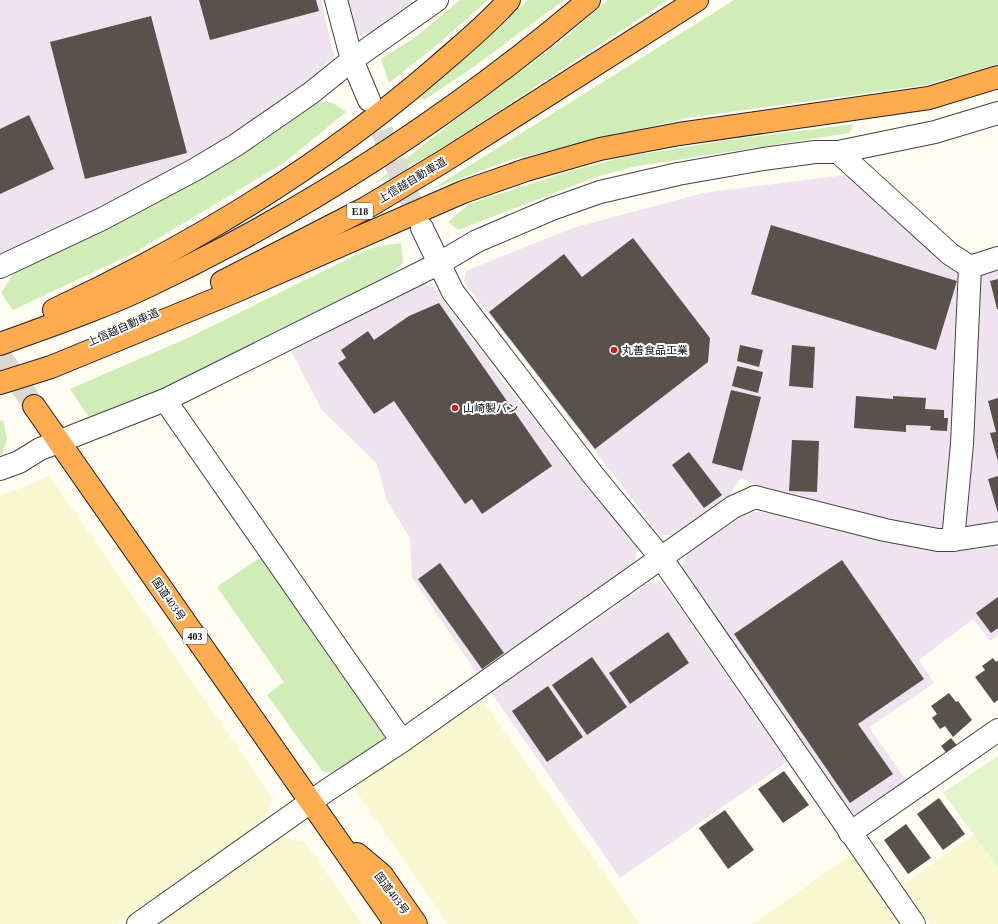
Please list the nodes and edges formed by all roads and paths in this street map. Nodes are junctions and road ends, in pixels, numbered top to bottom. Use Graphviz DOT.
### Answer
graph roads {
  1 [pos="336,0"];
  2 [pos="436,0"];
  3 [pos="509,0"];
  4 [pos="589,0"];
  5 [pos="697,0"];
  6 [pos="352,60"];
  7 [pos="998,77"];
  8 [pos="369,100"];
  9 [pos="998,113"];
  10 [pos="838,152"];
  11 [pos="422,228"];
  12 [pos="998,258"];
  13 [pos="438,264"];
  14 [pos="0,267"];
  15 [pos="970,267"];
  16 [pos="0,335"];
  17 [pos="0,344"];
  18 [pos="0,378"];
  19 [pos="0,383"];
  20 [pos="165,400"];
  21 [pos="34,406"];
  22 [pos="59,441"];
  23 [pos="0,469"];
  24 [pos="998,533"];
  25 [pos="953,540"];
  26 [pos="662,558"];
  27 [pos="998,730"];
  28 [pos="402,741"];
  29 [pos="310,802"];
  30 [pos="331,831"];
  31 [pos="850,832"];
  32 [pos="138,924"];
  33 [pos="396,924"];
  34 [pos="416,924"];
  35 [pos="914,924"];
  1 -- 6 [label="street"];
  2 -- 6 [label="street"];
  3 -- 16 [label="highway"];
  4 -- 17 [label="highway"];
  5 -- 18 [label="highway, 上信越自動車道 / E18"];
  6 -- 8 [label="street"];
  6 -- 14 [label="street"];
  7 -- 19 [label="highway"];
  9 -- 10 [label="street"];
  10 -- 13 [label="street"];
  10 -- 15 [label="street"];
  11 -- 13 [label="street"];
  12 -- 15 [label="street"];
  13 -- 20 [label="street"];
  13 -- 26 [label="street"];
  15 -- 25 [label="street"];
  20 -- 22 [label="street"];
  20 -- 28 [label="street"];
  21 -- 22 [label="highway, 国道403号 / 403"];
  22 -- 23 [label="street"];
  22 -- 29 [label="highway, 国道403号 / 403"];
  24 -- 25 [label="street"];
  25 -- 26 [label="street"];
  26 -- 28 [label="street"];
  26 -- 31 [label="street"];
  27 -- 31 [label="street"];
  28 -- 29 [label="street"];
  29 -- 30 [label="highway, 国道403号 / 403"];
  29 -- 32 [label="street"];
  30 -- 33 [label="highway, 国道403号 / 403"];
  30 -- 34 [label="highway, 国道403号"];
  31 -- 35 [label="street"];
}
